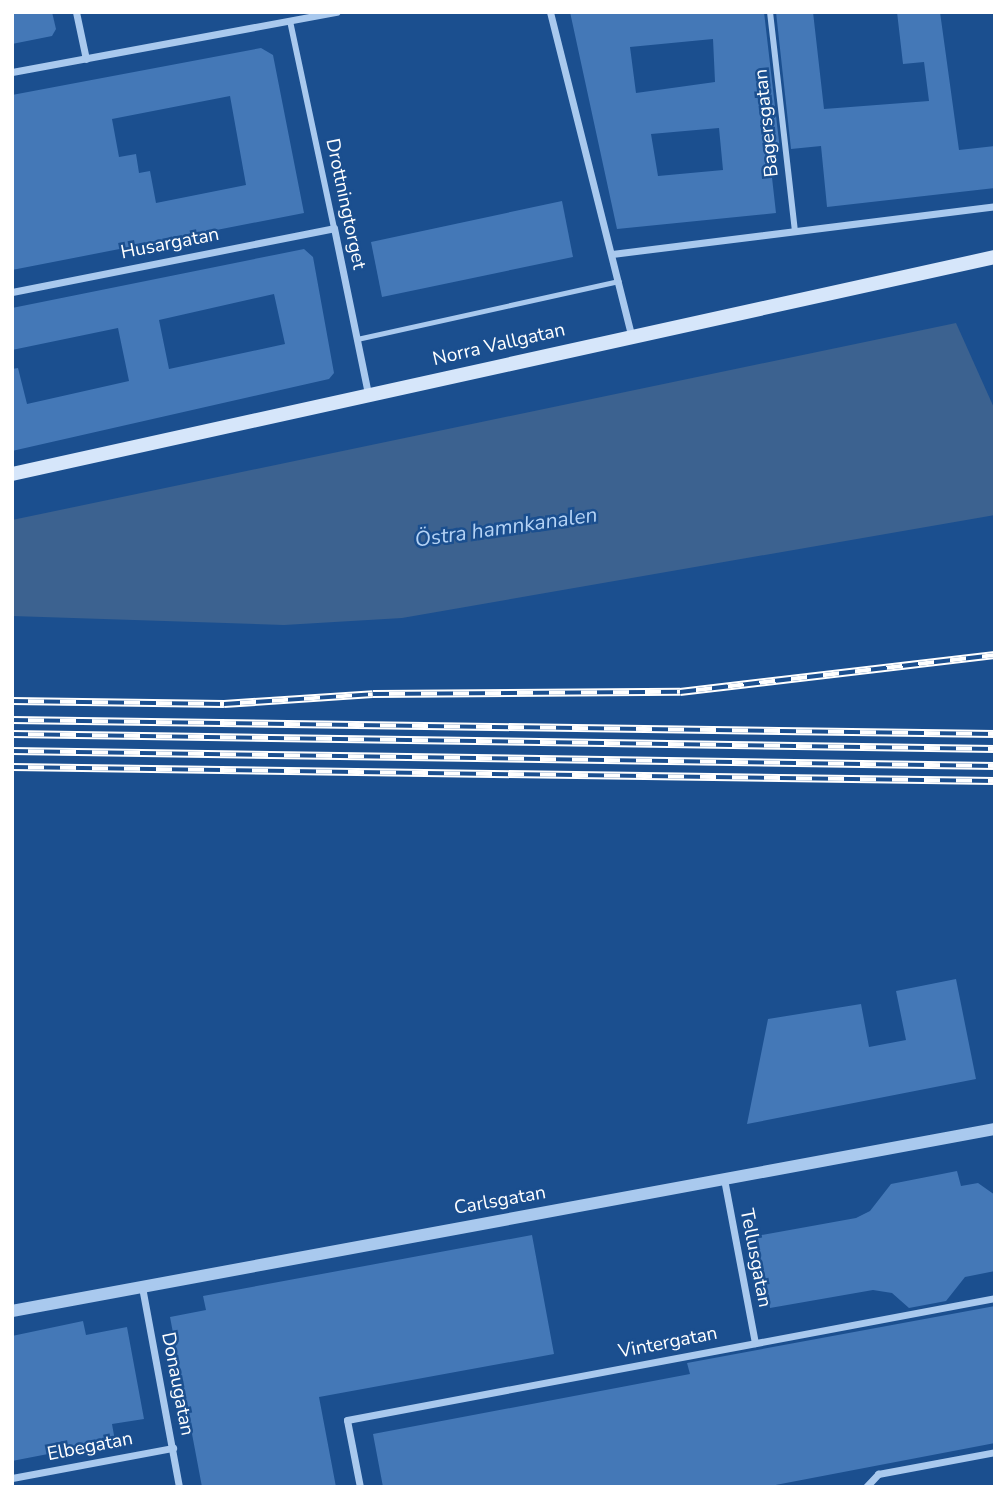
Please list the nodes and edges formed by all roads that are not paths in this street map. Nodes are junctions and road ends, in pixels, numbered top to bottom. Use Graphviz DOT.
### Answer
graph roads {
  1 [pos="76,12"];
  2 [pos="337,12"];
  3 [pos="550,12"];
  4 [pos="770,12"];
  5 [pos="289,16"];
  6 [pos="86,59"];
  7 [pos="12,72"];
  8 [pos="995,206"];
  9 [pos="334,228"];
  10 [pos="795,230"];
  11 [pos="612,254"];
  12 [pos="995,257"];
  13 [pos="619,281"];
  14 [pos="12,292"];
  15 [pos="631,335"];
  16 [pos="356,339"];
  17 [pos="368,394"];
  18 [pos="12,474"];
  19 [pos="995,1129"];
  20 [pos="724,1180"];
  21 [pos="142,1287"];
  22 [pos="995,1298"];
  23 [pos="12,1311"];
  24 [pos="755,1343"];
  25 [pos="173,1448"];
  26 [pos="995,1452"];
  27 [pos="12,1478"];
  28 [pos="179,1487"];
  29 [pos="360,1487"];
  30 [pos="866,1487"];
  1 -- 6 [label="street"];
  2 -- 5 [label="street"];
  3 -- 11 [label="street"];
  4 -- 10 [label="street, Bagersgatan"];
  5 -- 6 [label="street"];
  5 -- 9 [label="street, Drottningtorget"];
  6 -- 7 [label="street"];
  8 -- 10 [label="street"];
  9 -- 14 [label="street, Husargatan"];
  9 -- 16 [label="street, Drottningtorget"];
  10 -- 11 [label="street"];
  11 -- 13 [label="street"];
  12 -- 15 [label="main road, Norra Vallgatan"];
  13 -- 15 [label="street"];
  13 -- 16 [label="lane, Norra Vallgatan"];
  15 -- 17 [label="main road, Norra Vallgatan"];
  16 -- 17 [label="street, Drottningtorget"];
  17 -- 18 [label="main road, Norra Vallgatan"];
  19 -- 20 [label="street, Carlsgatan"];
  20 -- 21 [label="street, Carlsgatan"];
  20 -- 24 [label="street, Tellusgatan"];
  21 -- 23 [label="street, Carlsgatan"];
  21 -- 25 [label="street, Donaugatan"];
  22 -- 24 [label="street, Vintergatan"];
  24 -- 29 [label="street, Vintergatan"];
  25 -- 27 [label="street, Elbegatan"];
  25 -- 28 [label="street, Donaugatan"];
  26 -- 30 [label="street"];
}
